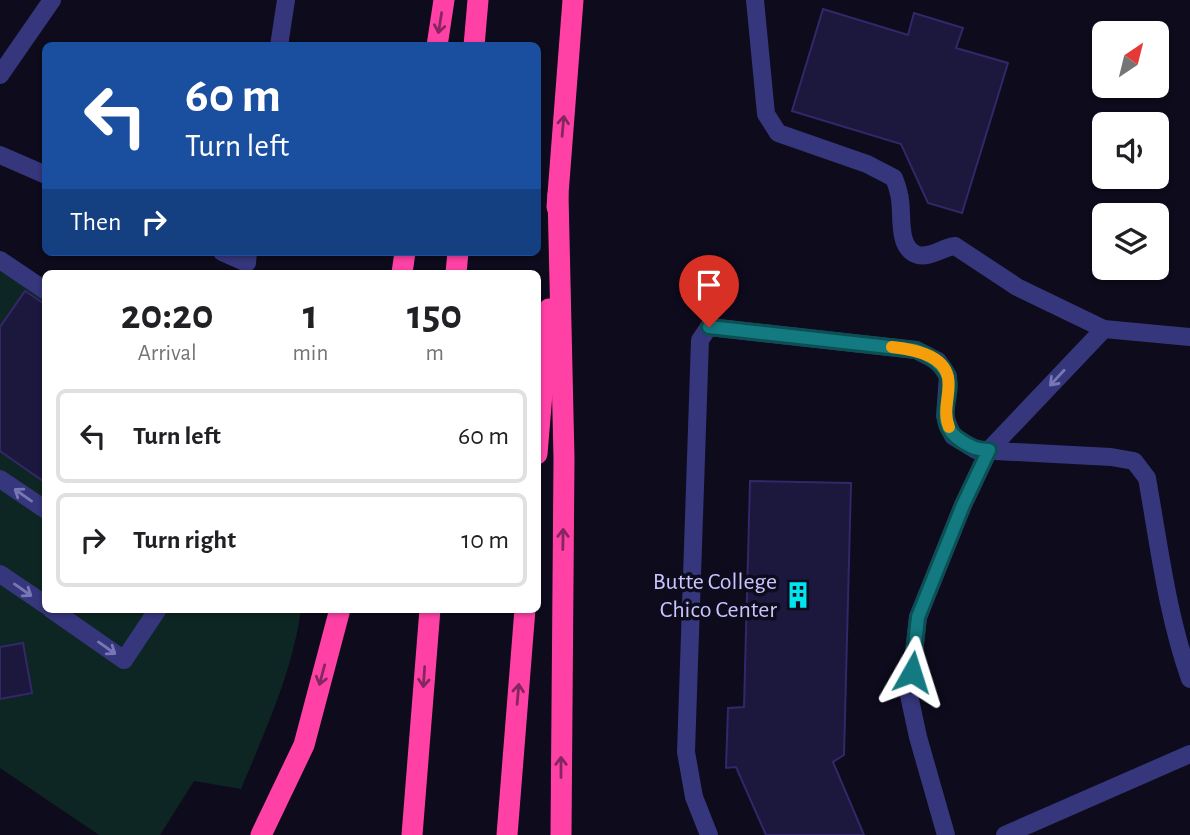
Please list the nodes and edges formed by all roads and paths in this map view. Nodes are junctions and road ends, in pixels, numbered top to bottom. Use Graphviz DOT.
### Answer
graph roads {
  1 [pos="52,0"];
  2 [pos="286,0"];
  3 [pos="444,0"];
  4 [pos="478,0"];
  5 [pos="573,0"];
  6 [pos="755,0"];
  7 [pos="280,42"];
  8 [pos="438,42"];
  9 [pos="474,42"];
  10 [pos="0,75"];
  11 [pos="0,155"];
  12 [pos="42,172"];
  13 [pos="558,194"];
  14 [pos="231,256"];
  15 [pos="248,256"];
  16 [pos="0,260"];
  17 [pos="42,289"];
  18 [pos="1104,329"];
  19 [pos="1190,337"];
  20 [pos="541,404"];
  21 [pos="989,450"];
  22 [pos="0,479"];
  23 [pos="42,507"];
  24 [pos="0,574"];
  25 [pos="42,602"];
  26 [pos="57,613"];
  27 [pos="155,613"];
  28 [pos="339,613"];
  29 [pos="430,613"];
  30 [pos="525,613"];
  31 [pos="1190,679"];
  32 [pos="1190,754"];
  33 [pos="261,835"];
  34 [pos="412,835"];
  35 [pos="507,835"];
  36 [pos="561,835"];
  37 [pos="709,835"];
  38 [pos="946,835"];
  39 [pos="1005,835"];
  1 -- 10 [label="lane"];
  2 -- 7 [label="lane"];
  3 -- 8 [label="highway, one-way"];
  4 -- 9 [label="highway"];
  13 -- 5 [label="highway, one-way"];
  6 -- 18 [label="lane"];
  11 -- 12 [label="lane"];
  13 -- 20 [label="highway"];
  36 -- 13 [label="highway, one-way"];
  14 -- 15 [label="lane"];
  16 -- 17 [label="lane"];
  18 -- 19 [label="lane"];
  18 -- 21 [label="lane, one-way"];
  21 -- 31 [label="lane"];
  21 -- 37 [label="lane"];
  21 -- 38 [label="lane"];
  23 -- 22 [label="lane, one-way"];
  24 -- 25 [label="lane, one-way"];
  26 -- 27 [label="lane, one-way"];
  28 -- 33 [label="highway, one-way"];
  29 -- 34 [label="highway, one-way"];
  35 -- 30 [label="highway, one-way"];
  32 -- 39 [label="lane"];
}
